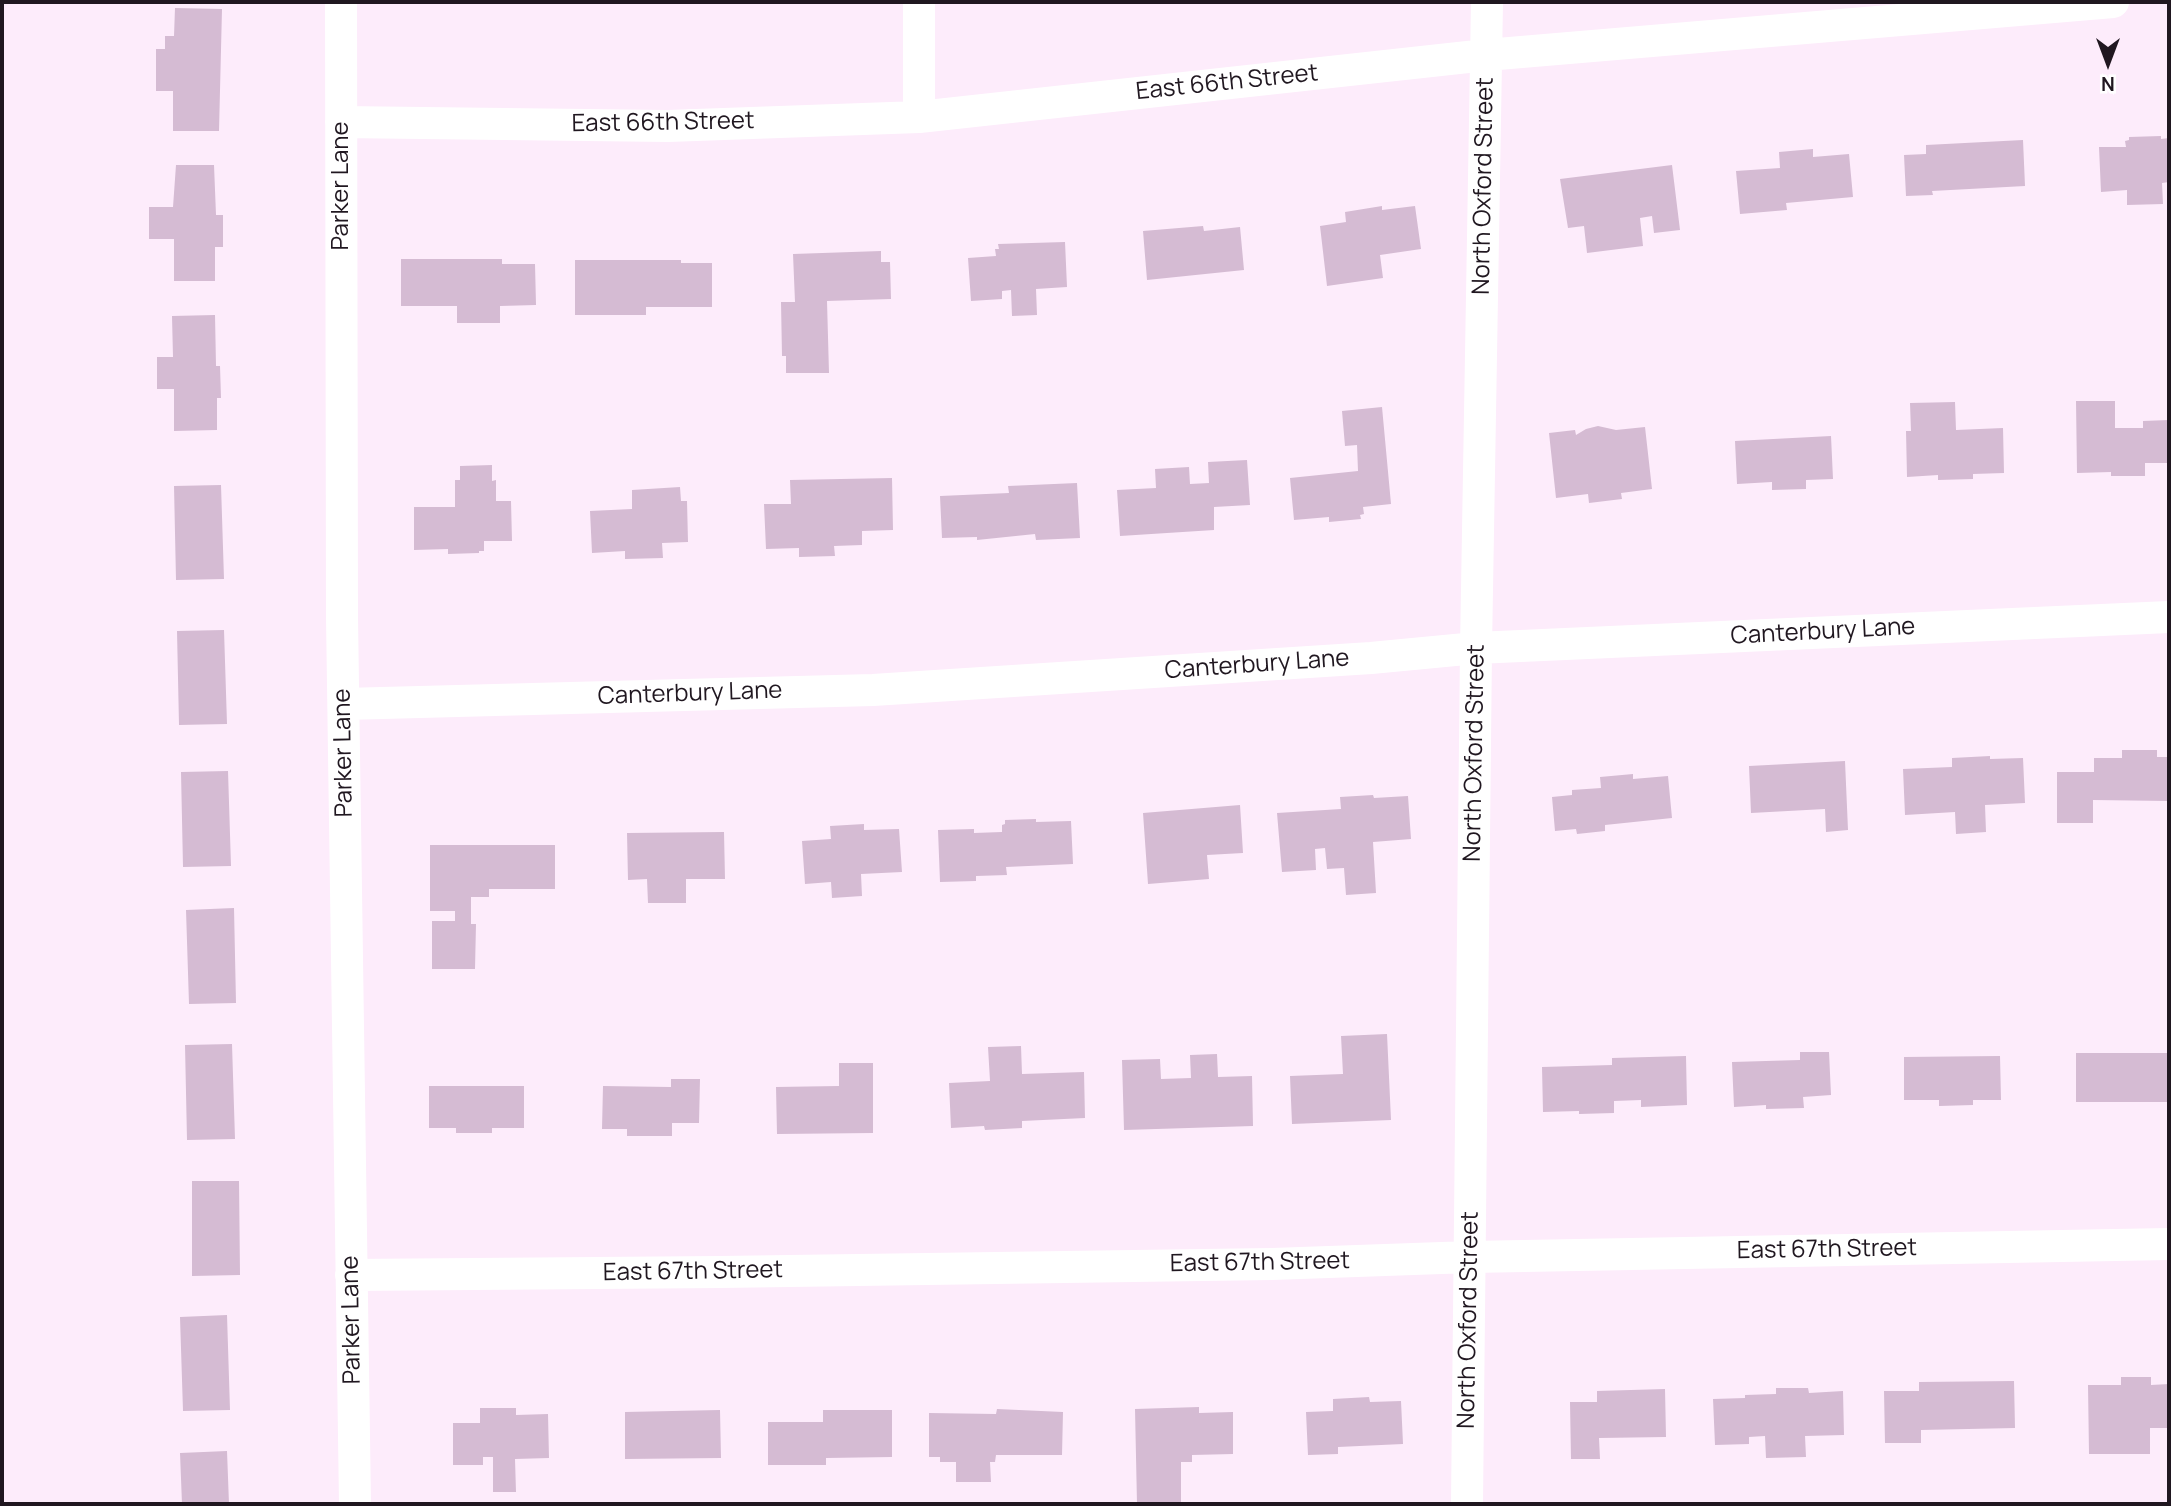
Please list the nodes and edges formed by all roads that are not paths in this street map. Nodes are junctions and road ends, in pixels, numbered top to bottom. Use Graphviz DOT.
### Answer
graph roads {
  1 [pos="341,2"];
  2 [pos="919,2"];
  3 [pos="1486,2"];
  4 [pos="2113,2"];
  5 [pos="1486,55"];
  6 [pos="919,117"];
  7 [pos="341,122"];
  8 [pos="2169,617"];
  9 [pos="1476,648"];
  10 [pos="344,704"];
  11 [pos="2169,1244"];
  12 [pos="1469,1257"];
  13 [pos="351,1275"];
  14 [pos="355,1504"];
  15 [pos="1467,1504"];
  1 -- 7 [label="street, Parker Lane"];
  2 -- 6 [label="street"];
  3 -- 5 [label="street, North Oxford Street"];
  4 -- 5 [label="street, East 66th Street"];
  5 -- 6 [label="street, East 66th Street"];
  5 -- 9 [label="street, North Oxford Street"];
  6 -- 7 [label="street, East 66th Street"];
  7 -- 10 [label="street, Parker Lane"];
  8 -- 9 [label="street, Canterbury Lane"];
  9 -- 10 [label="street, Canterbury Lane"];
  9 -- 12 [label="street, North Oxford Street"];
  10 -- 13 [label="street, Parker Lane"];
  11 -- 12 [label="street, East 67th Street"];
  12 -- 13 [label="street, East 67th Street"];
  12 -- 15 [label="street, North Oxford Street"];
  13 -- 14 [label="street, Parker Lane"];
}
